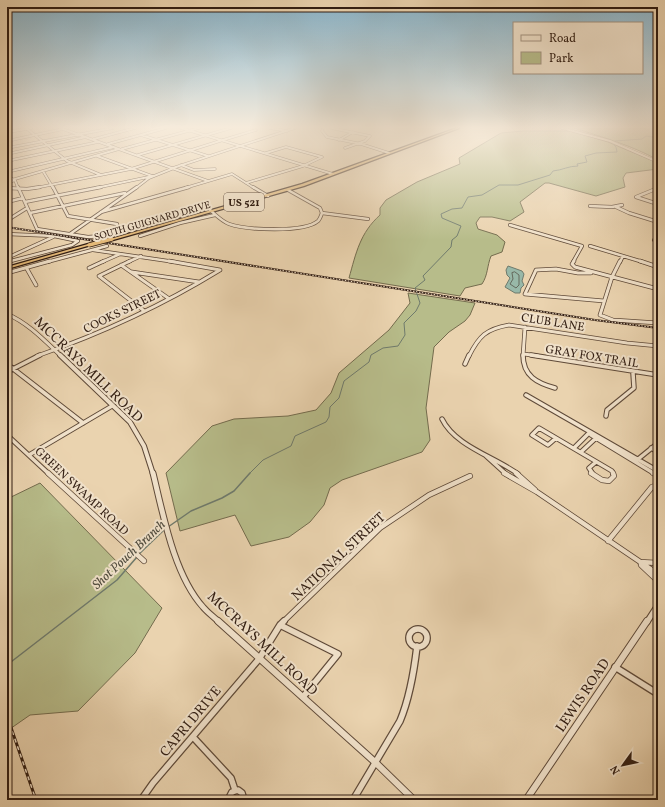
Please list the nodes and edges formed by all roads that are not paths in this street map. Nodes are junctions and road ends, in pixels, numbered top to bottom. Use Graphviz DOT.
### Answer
graph roads {
  1 [pos="35,166"];
  2 [pos="62,166"];
  3 [pos="78,166"];
  4 [pos="124,166"];
  5 [pos="143,166"];
  6 [pos="166,166"];
  7 [pos="178,166"];
  8 [pos="182,166"];
  9 [pos="303,166"];
  10 [pos="307,166"];
  11 [pos="355,166"];
  12 [pos="173,168"];
  13 [pos="133,169"];
  14 [pos="215,169"];
  15 [pos="43,171"];
  16 [pos="7,172"];
  17 [pos="333,174"];
  18 [pos="101,175"];
  19 [pos="153,176"];
  20 [pos="7,177"];
  21 [pos="15,180"];
  22 [pos="209,181"];
  23 [pos="7,183"];
  24 [pos="246,183"];
  25 [pos="52,185"];
  26 [pos="7,188"];
  27 [pos="658,188"];
  28 [pos="20,190"];
  29 [pos="288,190"];
  30 [pos="128,192"];
  31 [pos="57,195"];
  32 [pos="268,196"];
  33 [pos="23,198"];
  34 [pos="7,202"];
  35 [pos="25,202"];
  36 [pos="13,204"];
  37 [pos="658,204"];
  38 [pos="622,205"];
  39 [pos="590,206"];
  40 [pos="63,207"];
  41 [pos="616,207"];
  42 [pos="28,208"];
  43 [pos="211,211"];
  44 [pos="101,212"];
  45 [pos="30,213"];
  46 [pos="322,213"];
  47 [pos="215,215"];
  48 [pos="11,218"];
  49 [pos="368,218"];
  50 [pos="90,220"];
  51 [pos="658,222"];
  52 [pos="510,225"];
  53 [pos="118,232"];
  54 [pos="7,234"];
  55 [pos="70,234"];
  56 [pos="54,236"];
  57 [pos="140,236"];
  58 [pos="654,240"];
  59 [pos="658,242"];
  60 [pos="107,246"];
  61 [pos="590,246"];
  62 [pos="93,250"];
  63 [pos="121,254"];
  64 [pos="141,256"];
  65 [pos="623,256"];
  66 [pos="7,258"];
  67 [pos="7,262"];
  68 [pos="121,265"];
  69 [pos="658,267"];
  70 [pos="7,268"];
  71 [pos="89,268"];
  72 [pos="27,269"];
  73 [pos="132,272"];
  74 [pos="7,273"];
  75 [pos="612,278"];
  76 [pos="200,282"];
  77 [pos="36,285"];
  78 [pos="658,289"];
  79 [pos="168,298"];
  80 [pos="604,301"];
  81 [pos="143,310"];
  82 [pos="7,314"];
  83 [pos="658,323"];
  84 [pos="525,327"];
  85 [pos="658,346"];
  86 [pos="54,350"];
  87 [pos="524,354"];
  88 [pos="7,364"];
  89 [pos="465,364"];
  90 [pos="13,369"];
  91 [pos="7,372"];
  92 [pos="633,373"];
  93 [pos="658,376"];
  94 [pos="555,388"];
  95 [pos="526,395"];
  96 [pos="112,406"];
  97 [pos="606,416"];
  98 [pos="442,419"];
  99 [pos="84,423"];
  100 [pos="589,433"];
  101 [pos="7,435"];
  102 [pos="596,437"];
  103 [pos="556,438"];
  104 [pos="658,443"];
  105 [pos="574,448"];
  106 [pos="651,448"];
  107 [pos="581,452"];
  108 [pos="658,452"];
  109 [pos="29,456"];
  110 [pos="636,460"];
  111 [pos="596,462"];
  112 [pos="658,471"];
  113 [pos="470,476"];
  114 [pos="658,476"];
  115 [pos="658,486"];
  116 [pos="608,540"];
  117 [pos="140,558"];
  118 [pos="639,562"];
  119 [pos="658,563"];
  120 [pos="658,574"];
  121 [pos="658,581"];
  122 [pos="658,604"];
  123 [pos="280,625"];
  124 [pos="418,646"];
  125 [pos="259,659"];
  126 [pos="615,667"];
  127 [pos="658,694"];
  128 [pos="303,698"];
  129 [pos="192,737"];
  130 [pos="376,763"];
  131 [pos="235,790"];
  132 [pos="141,800"];
  133 [pos="228,800"];
  134 [pos="244,800"];
  135 [pos="353,800"];
  136 [pos="414,800"];
  137 [pos="526,800"];
  1 -- 16 [label="street"];
  2 -- 15 [label="street"];
  3 -- 18 [label="street"];
  4 -- 13 [label="street"];
  5 -- 13 [label="street"];
  6 -- 12 [label="street"];
  7 -- 12 [label="street"];
  8 -- 14 [label="street"];
  9 -- 24 [label="street"];
  10 -- 17 [label="street"];
  11 -- 17 [label="highway, SOUTH GUIGNARD DRIVE / US 521"];
  12 -- 19 [label="street"];
  12 -- 22 [label="street"];
  13 -- 18 [label="street"];
  13 -- 19 [label="street"];
  15 -- 21 [label="street"];
  15 -- 25 [label="street"];
  17 -- 29 [label="highway, SOUTH GUIGNARD DRIVE / US 521"];
  18 -- 25 [label="street"];
  19 -- 30 [label="street"];
  19 -- 31 [label="street"];
  20 -- 21 [label="street"];
  21 -- 23 [label="street"];
  21 -- 28 [label="street"];
  22 -- 24 [label="street"];
  22 -- 44 [label="street"];
  24 -- 32 [label="street"];
  25 -- 28 [label="street"];
  25 -- 31 [label="street"];
  26 -- 28 [label="street"];
  27 -- 37 [label="street"];
  28 -- 33 [label="street"];
  29 -- 32 [label="highway, SOUTH GUIGNARD DRIVE / US 521"];
  29 -- 46 [label="street"];
  30 -- 40 [label="street"];
  30 -- 44 [label="street"];
  31 -- 35 [label="street"];
  31 -- 40 [label="street"];
  32 -- 43 [label="highway, SOUTH GUIGNARD DRIVE / US 521"];
  33 -- 34 [label="street"];
  33 -- 35 [label="street"];
  34 -- 36 [label="street"];
  35 -- 42 [label="street"];
  38 -- 41 [label="street"];
  39 -- 41 [label="street"];
  40 -- 45 [label="street"];
  40 -- 50 [label="street"];
  41 -- 51 [label="street"];
  42 -- 45 [label="street"];
  42 -- 48 [label="street"];
  43 -- 47 [label="street"];
  43 -- 53 [label="street"];
  43 -- 70 [label="highway, SOUTH GUIGNARD DRIVE / US 521, bridge"];
  44 -- 50 [label="street"];
  45 -- 55 [label="street"];
  46 -- 47 [label="street"];
  46 -- 49 [label="street"];
  47 -- 57 [label="street"];
  50 -- 53 [label="street"];
  50 -- 55 [label="street"];
  52 -- 75 [label="street"];
  53 -- 55 [label="street"];
  54 -- 56 [label="street"];
  56 -- 66 [label="street"];
  56 -- 67 [label="street"];
  58 -- 59 [label="street"];
  60 -- 62 [label="street"];
  61 -- 65 [label="street"];
  62 -- 63 [label="street"];
  62 -- 72 [label="street"];
  63 -- 64 [label="street"];
  63 -- 71 [label="street"];
  64 -- 68 [label="street"];
  64 -- 76 [label="street, COOKS STREET"];
  65 -- 69 [label="street"];
  65 -- 75 [label="street"];
  68 -- 73 [label="street"];
  68 -- 81 [label="street"];
  72 -- 74 [label="street"];
  72 -- 77 [label="street"];
  73 -- 76 [label="street"];
  73 -- 79 [label="street"];
  75 -- 78 [label="street"];
  75 -- 80 [label="street"];
  75 -- 80 [label="street"];
  76 -- 79 [label="street, COOKS STREET"];
  79 -- 81 [label="street, COOKS STREET"];
  80 -- 83 [label="street"];
  81 -- 86 [label="street, COOKS STREET"];
  82 -- 86 [label="street, MCCRAYS MILL ROAD"];
  84 -- 85 [label="street, CLUB LANE"];
  84 -- 87 [label="street"];
  84 -- 89 [label="street, CLUB LANE"];
  86 -- 90 [label="street, COOKS STREET"];
  86 -- 96 [label="street, MCCRAYS MILL ROAD"];
  87 -- 92 [label="street, GRAY FOX TRAIL"];
  87 -- 94 [label="street"];
  88 -- 90 [label="street"];
  90 -- 91 [label="street, COOKS STREET"];
  90 -- 99 [label="street"];
  92 -- 93 [label="street, GRAY FOX TRAIL"];
  92 -- 97 [label="street"];
  95 -- 100 [label="street"];
  96 -- 99 [label="street"];
  96 -- 125 [label="street, MCCRAYS MILL ROAD"];
  98 -- 116 [label="street"];
  99 -- 109 [label="street"];
  100 -- 102 [label="street"];
  100 -- 105 [label="street"];
  101 -- 109 [label="street, GREEN SWAMP ROAD"];
  102 -- 107 [label="street"];
  102 -- 110 [label="street"];
  103 -- 103 [label="street"];
  103 -- 105 [label="street"];
  104 -- 106 [label="street"];
  105 -- 107 [label="street"];
  106 -- 108 [label="street"];
  106 -- 110 [label="street"];
  107 -- 111 [label="street"];
  109 -- 117 [label="street, GREEN SWAMP ROAD"];
  110 -- 112 [label="street"];
  110 -- 114 [label="street"];
  111 -- 111 [label="street"];
  113 -- 123 [label="street, NATIONAL STREET"];
  115 -- 116 [label="street"];
  116 -- 118 [label="street"];
  118 -- 119 [label="street"];
  118 -- 120 [label="street"];
  118 -- 121 [label="street"];
  122 -- 126 [label="street, LEWIS ROAD"];
  123 -- 125 [label="street, NATIONAL STREET"];
  123 -- 128 [label="street"];
  124 -- 130 [label="street"];
  125 -- 128 [label="street, MCCRAYS MILL ROAD"];
  125 -- 129 [label="street, CAPRI DRIVE"];
  126 -- 127 [label="street"];
  126 -- 137 [label="street, LEWIS ROAD"];
  128 -- 130 [label="street, MCCRAYS MILL ROAD"];
  129 -- 131 [label="street"];
  129 -- 132 [label="street, CAPRI DRIVE"];
  130 -- 135 [label="street"];
  130 -- 136 [label="street, MCCRAYS MILL ROAD"];
  131 -- 133 [label="street"];
  131 -- 134 [label="street"];
}
